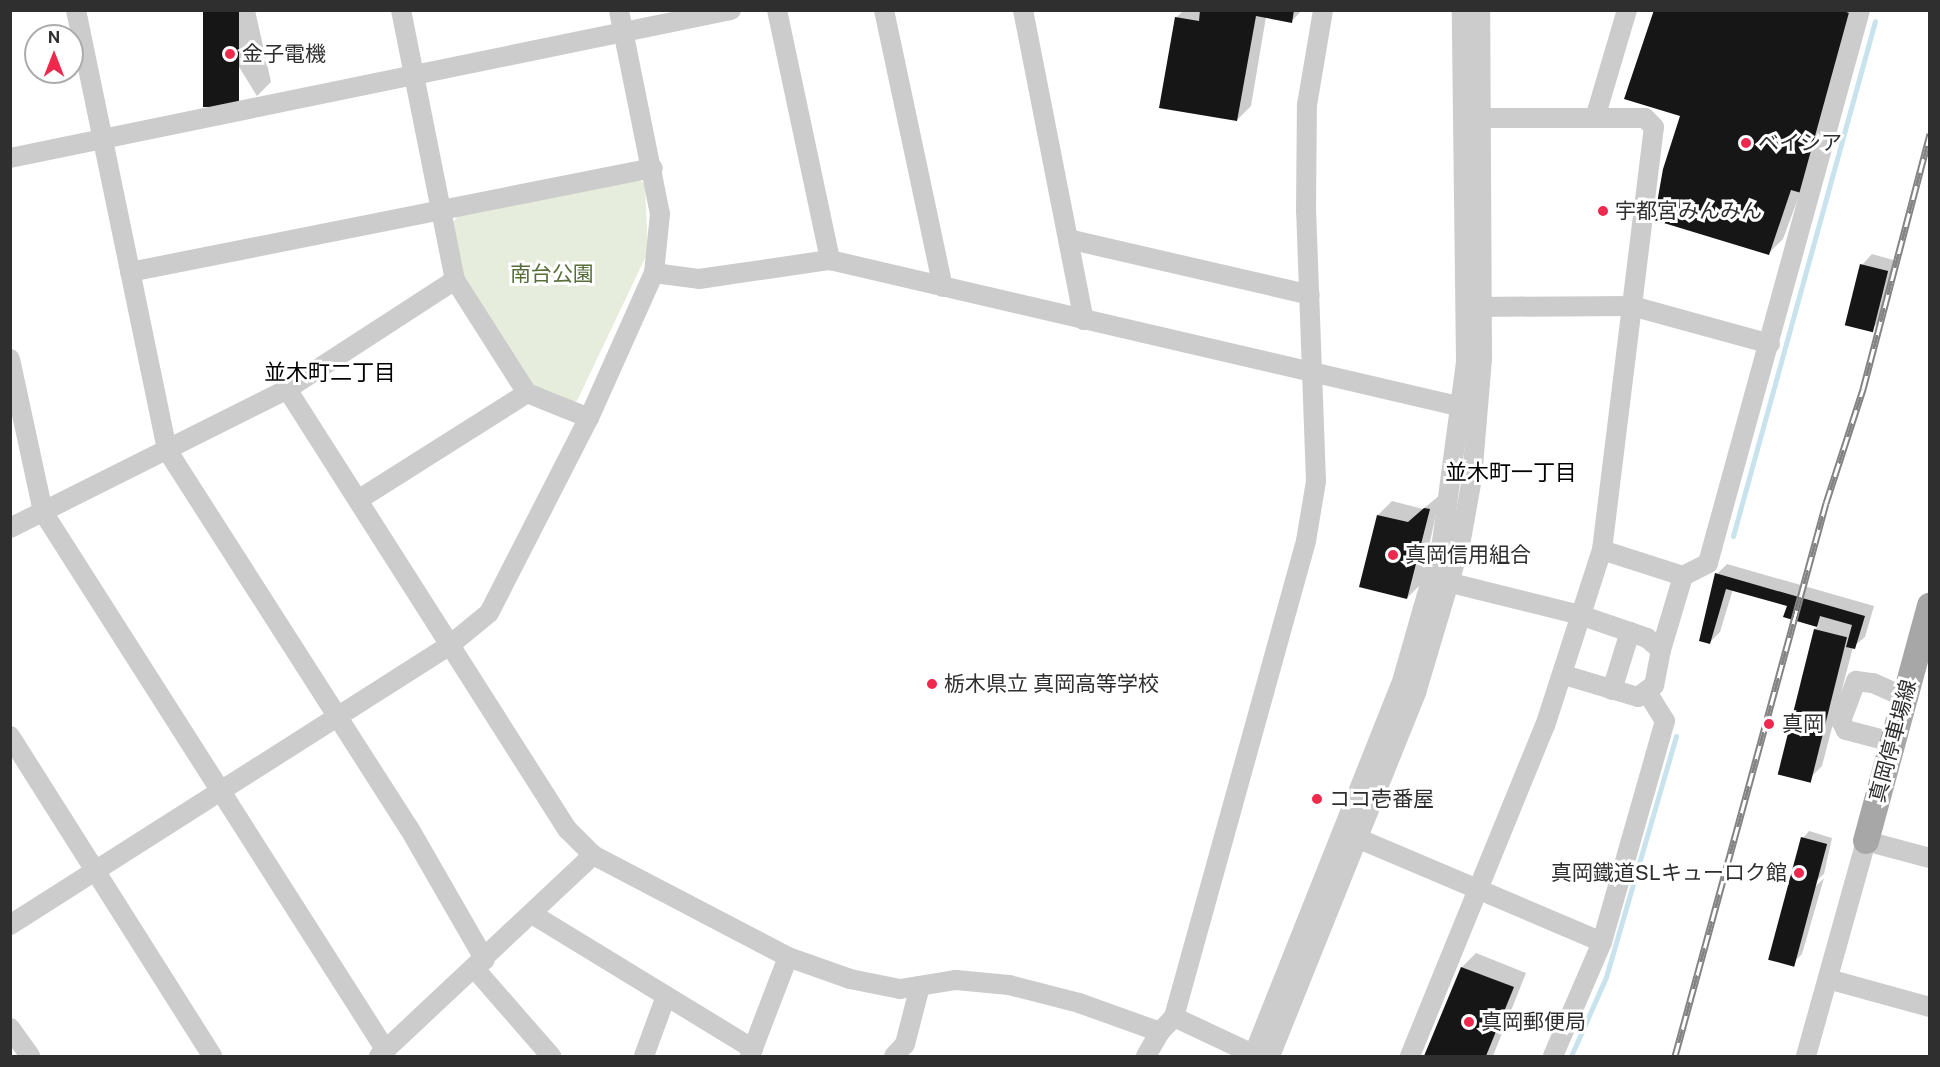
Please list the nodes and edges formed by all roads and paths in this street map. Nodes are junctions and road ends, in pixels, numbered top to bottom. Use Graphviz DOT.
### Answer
graph roads {
  1 [pos="76,10"];
  2 [pos="401,10"];
  3 [pos="619,10"];
  4 [pos="731,10"];
  5 [pos="777,10"];
  6 [pos="884,10"];
  7 [pos="1023,10"];
  8 [pos="1323,10"];
  9 [pos="1462,10"];
  10 [pos="1480,10"];
  11 [pos="1627,10"];
  12 [pos="1860,10"];
  13 [pos="624,32"];
  14 [pos="414,76"];
  15 [pos="1595,117"];
  16 [pos="1475,118"];
  17 [pos="103,139"];
  18 [pos="10,158"];
  19 [pos="653,168"];
  20 [pos="441,209"];
  21 [pos="1068,239"];
  22 [pos="830,260"];
  23 [pos="130,272"];
  24 [pos="654,273"];
  25 [pos="455,280"];
  26 [pos="943,287"];
  27 [pos="1310,295"];
  28 [pos="1632,306"];
  29 [pos="1476,307"];
  30 [pos="1084,320"];
  31 [pos="1770,344"];
  32 [pos="10,359"];
  33 [pos="287,389"];
  34 [pos="527,393"];
  35 [pos="1471,409"];
  36 [pos="589,418"];
  37 [pos="167,450"];
  38 [pos="358,500"];
  39 [pos="43,512"];
  40 [pos="10,528"];
  41 [pos="1602,550"];
  42 [pos="1683,576"];
  43 [pos="1443,580"];
  44 [pos="1929,606"];
  45 [pos="1580,615"];
  46 [pos="1630,632"];
  47 [pos="450,645"];
  48 [pos="1660,650"];
  49 [pos="1564,675"];
  50 [pos="1612,690"];
  51 [pos="1647,692"];
  52 [pos="1904,697"];
  53 [pos="338,716"];
  54 [pos="10,736"];
  55 [pos="1892,742"];
  56 [pos="220,792"];
  57 [pos="1357,838"];
  58 [pos="1866,841"];
  59 [pos="593,855"];
  60 [pos="1929,858"];
  61 [pos="94,874"];
  62 [pos="1480,890"];
  63 [pos="532,914"];
  64 [pos="10,925"];
  65 [pos="1602,942"];
  66 [pos="788,957"];
  67 [pos="480,964"];
  68 [pos="1828,979"];
  69 [pos="920,986"];
  70 [pos="666,996"];
  71 [pos="1929,1007"];
  72 [pos="1174,1017"];
  73 [pos="10,1028"];
  74 [pos="1160,1032"];
  75 [pos="382,1053"];
  76 [pos="752,1053"];
  77 [pos="30,1056"];
  78 [pos="212,1056"];
  79 [pos="551,1056"];
  80 [pos="644,1056"];
  81 [pos="894,1056"];
  82 [pos="1146,1056"];
  83 [pos="1259,1056"];
  84 [pos="1410,1056"];
  85 [pos="1553,1056"];
  86 [pos="1806,1056"];
  1 -- 17 [label="street"];
  2 -- 14 [label="street"];
  3 -- 13 [label="street"];
  4 -- 13 [label="street"];
  5 -- 22 [label="street"];
  6 -- 26 [label="street"];
  7 -- 21 [label="street"];
  8 -- 27 [label="street"];
  9 -- 16 [label="street"];
  10 -- 16 [label="street"];
  11 -- 15 [label="street"];
  12 -- 31 [label="street"];
  13 -- 14 [label="street"];
  13 -- 19 [label="street"];
  14 -- 17 [label="street"];
  14 -- 20 [label="street"];
  15 -- 16 [label="street"];
  15 -- 28 [label="street"];
  16 -- 29 [label="street"];
  17 -- 18 [label="street"];
  17 -- 23 [label="street"];
  19 -- 20 [label="street"];
  19 -- 24 [label="street"];
  20 -- 23 [label="street"];
  20 -- 25 [label="street"];
  21 -- 27 [label="street"];
  21 -- 30 [label="street"];
  22 -- 24 [label="street"];
  22 -- 26 [label="street"];
  23 -- 37 [label="street"];
  24 -- 36 [label="street"];
  25 -- 33 [label="street"];
  25 -- 34 [label="street"];
  26 -- 30 [label="street"];
  27 -- 72 [label="street"];
  28 -- 29 [label="street"];
  28 -- 31 [label="street"];
  28 -- 41 [label="street"];
  29 -- 35 [label="street"];
  30 -- 35 [label="street"];
  31 -- 42 [label="street"];
  32 -- 39 [label="street"];
  33 -- 37 [label="street"];
  33 -- 38 [label="street"];
  34 -- 36 [label="street"];
  34 -- 38 [label="street"];
  35 -- 43 [label="street"];
  36 -- 47 [label="street"];
  37 -- 39 [label="street"];
  37 -- 53 [label="street"];
  38 -- 47 [label="street"];
  39 -- 40 [label="street"];
  39 -- 56 [label="street"];
  41 -- 42 [label="street"];
  41 -- 45 [label="street"];
  42 -- 48 [label="street"];
  43 -- 45 [label="street"];
  43 -- 57 [label="street"];
  43 -- 83 [label="street"];
  44 -- 52 [label="main road, 真岡停車場線"];
  45 -- 46 [label="street"];
  45 -- 49 [label="street"];
  46 -- 48 [label="street"];
  46 -- 50 [label="street"];
  47 -- 53 [label="street"];
  47 -- 59 [label="street"];
  48 -- 51 [label="street"];
  49 -- 50 [label="street"];
  49 -- 62 [label="street"];
  50 -- 51 [label="street"];
  51 -- 65 [label="street"];
  52 -- 55 [label="main road, 真岡停車場線"];
  52 -- 55 [label="street"];
  53 -- 56 [label="street"];
  53 -- 67 [label="street"];
  54 -- 61 [label="street"];
  55 -- 58 [label="main road, 真岡停車場線"];
  56 -- 61 [label="street"];
  56 -- 75 [label="street"];
  57 -- 62 [label="street"];
  57 -- 83 [label="street"];
  58 -- 60 [label="street"];
  58 -- 68 [label="street"];
  59 -- 63 [label="street"];
  59 -- 66 [label="street"];
  61 -- 64 [label="street"];
  61 -- 78 [label="street"];
  62 -- 65 [label="street"];
  62 -- 84 [label="street"];
  63 -- 67 [label="street"];
  63 -- 70 [label="street"];
  65 -- 85 [label="street"];
  66 -- 69 [label="street"];
  66 -- 76 [label="street"];
  67 -- 75 [label="street"];
  67 -- 79 [label="street"];
  68 -- 71 [label="street"];
  68 -- 86 [label="street"];
  69 -- 74 [label="street"];
  69 -- 81 [label="street"];
  70 -- 76 [label="street"];
  70 -- 80 [label="street"];
  72 -- 74 [label="street"];
  72 -- 83 [label="street"];
  73 -- 77 [label="street"];
  74 -- 82 [label="street"];
}
